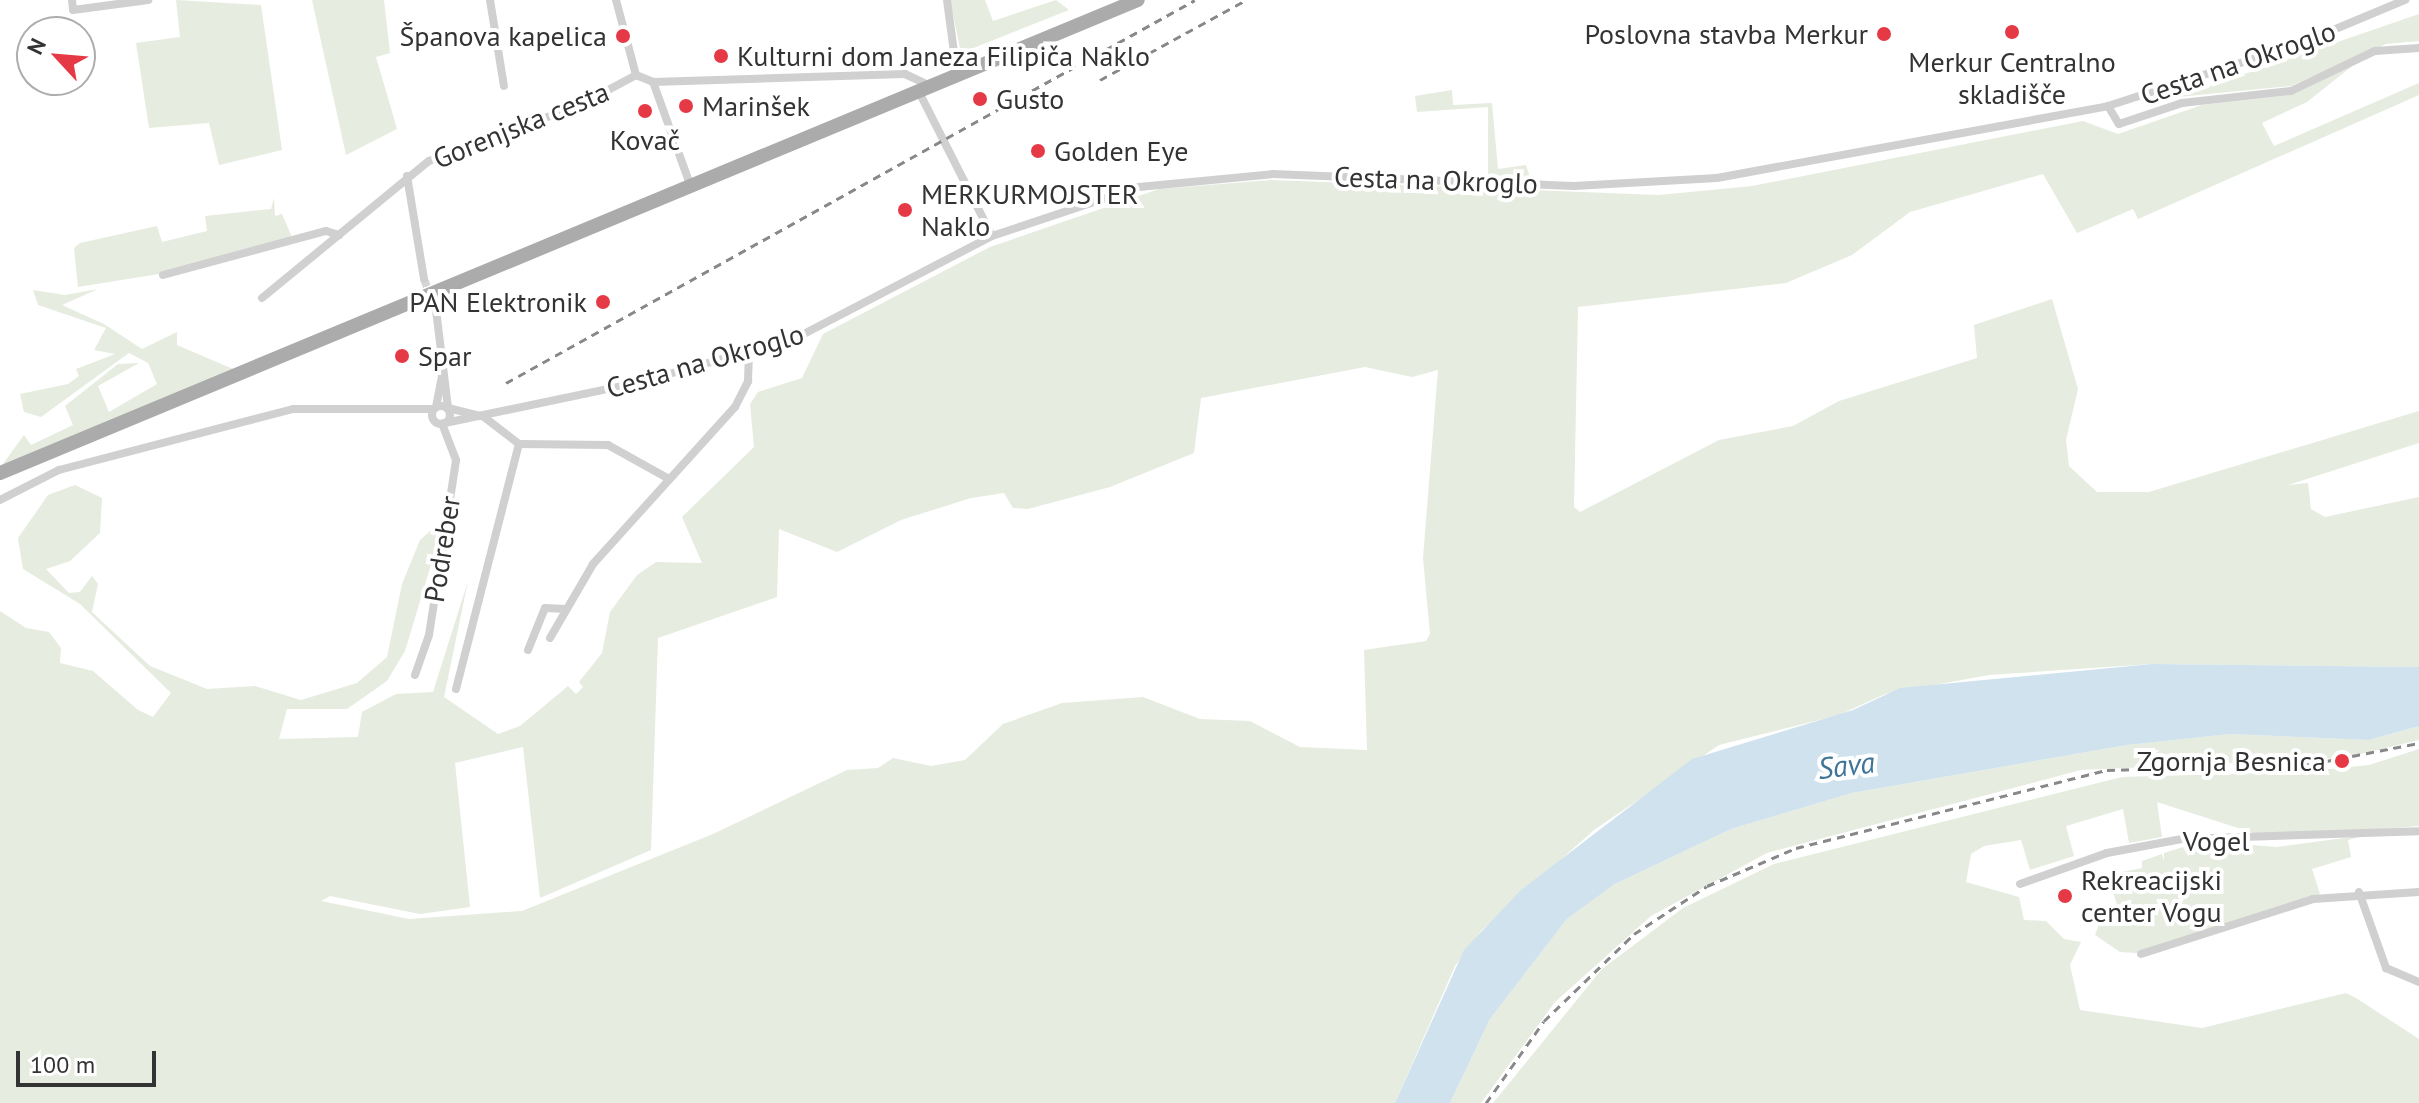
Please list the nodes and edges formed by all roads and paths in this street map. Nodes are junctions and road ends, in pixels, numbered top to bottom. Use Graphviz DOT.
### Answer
graph roads {
  1 [pos="148,0"];
  2 [pos="490,0"];
  3 [pos="616,0"];
  4 [pos="947,0"];
  5 [pos="1138,0"];
  6 [pos="2405,0"];
  7 [pos="72,5"];
  8 [pos="2419,48"];
  9 [pos="636,75"];
  10 [pos="957,75"];
  11 [pos="653,82"];
  12 [pos="504,86"];
  13 [pos="926,89"];
  14 [pos="2108,106"];
  15 [pos="407,176"];
  16 [pos="691,187"];
  17 [pos="339,235"];
  18 [pos="992,236"];
  19 [pos="163,275"];
  20 [pos="424,279"];
  21 [pos="262,298"];
  22 [pos="436,310"];
  23 [pos="749,354"];
  24 [pos="444,363"];
  25 [pos="448,408"];
  26 [pos="434,412"];
  27 [pos="484,417"];
  28 [pos="443,424"];
  29 [pos="519,444"];
  30 [pos="0,473"];
  31 [pos="669,479"];
  32 [pos="0,500"];
  33 [pos="566,609"];
  34 [pos="550,638"];
  35 [pos="528,650"];
  36 [pos="415,675"];
  37 [pos="456,689"];
  38 [pos="2419,831"];
  39 [pos="2020,884"];
  40 [pos="2359,892"];
  41 [pos="2419,892"];
  42 [pos="2141,954"];
  43 [pos="2419,982"];
  1 -- 7 [label="street"];
  2 -- 12 [label="street"];
  3 -- 9 [label="street"];
  4 -- 10 [label="street"];
  5 -- 10 [label="main road"];
  6 -- 14 [label="street, Cesta na Okroglo"];
  8 -- 14 [label="street"];
  9 -- 11 [label="street"];
  9 -- 15 [label="street, Gorenjska cesta"];
  10 -- 13 [label="main road"];
  11 -- 13 [label="street"];
  11 -- 16 [label="street"];
  13 -- 16 [label="main road"];
  13 -- 18 [label="street"];
  14 -- 18 [label="street, Cesta na Okroglo"];
  15 -- 17 [label="street, Gorenjska cesta"];
  15 -- 20 [label="street, Gorenjska cesta"];
  16 -- 30 [label="main road"];
  17 -- 19 [label="street"];
  17 -- 21 [label="street, Gorenjska cesta"];
  18 -- 23 [label="street, Cesta na Okroglo"];
  22 -- 24 [label="street"];
  23 -- 27 [label="street, Cesta na Okroglo"];
  23 -- 31 [label="street"];
  24 -- 25 [label="street"];
  24 -- 26 [label="street"];
  25 -- 26 [label="street"];
  25 -- 27 [label="street"];
  25 -- 28 [label="street"];
  26 -- 28 [label="street"];
  26 -- 32 [label="street"];
  27 -- 28 [label="street, Cesta na Okroglo"];
  27 -- 29 [label="street"];
  28 -- 36 [label="street, Podreber"];
  29 -- 31 [label="street"];
  29 -- 37 [label="street, Podreber"];
  31 -- 33 [label="street"];
  33 -- 34 [label="street"];
  33 -- 35 [label="street"];
  38 -- 39 [label="street, Vogel"];
  40 -- 41 [label="street"];
  40 -- 42 [label="street"];
  40 -- 43 [label="street"];
}
